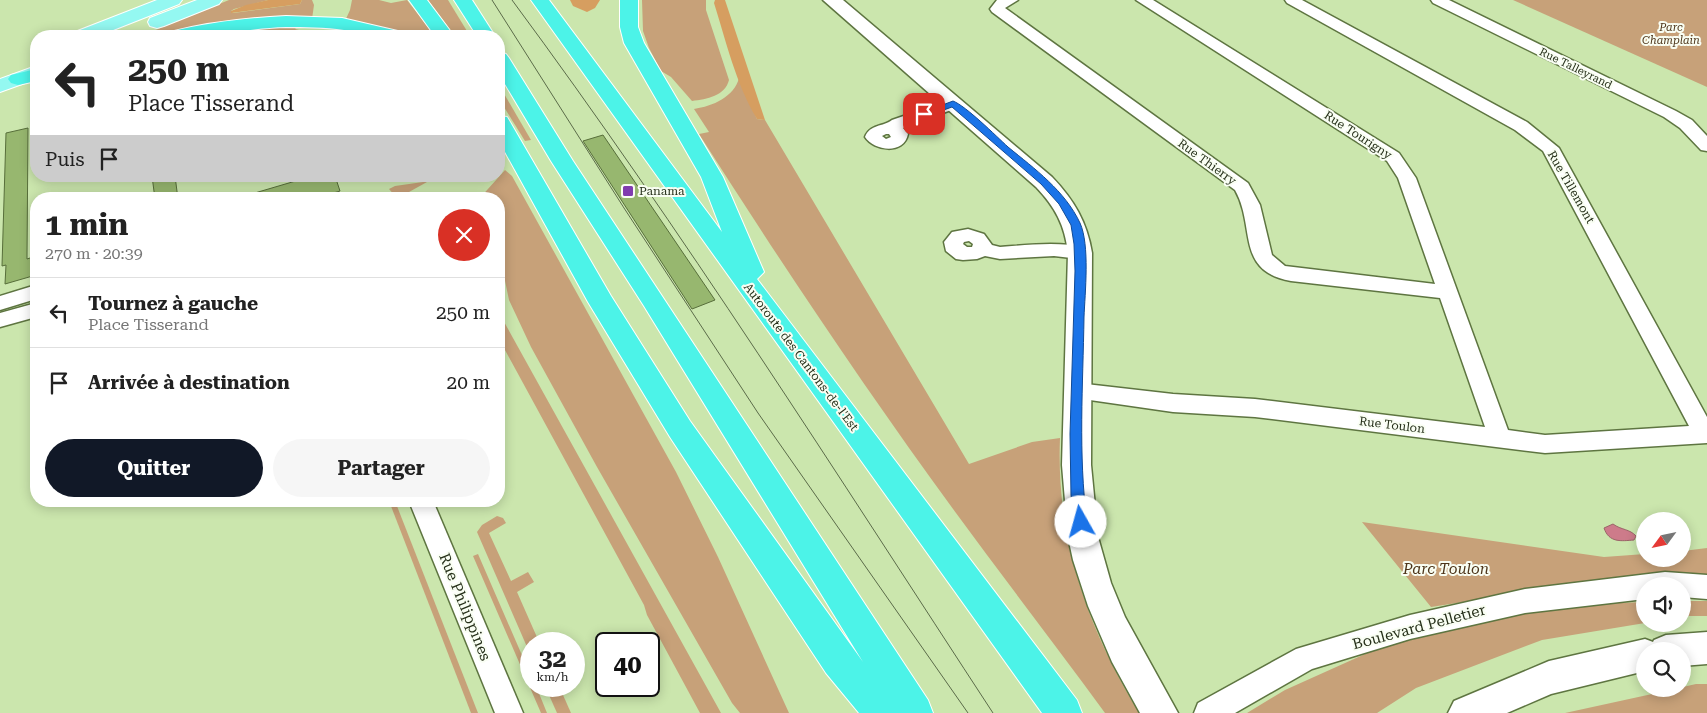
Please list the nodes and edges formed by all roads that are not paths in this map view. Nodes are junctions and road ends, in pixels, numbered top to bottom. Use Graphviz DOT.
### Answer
graph roads {
  1 [pos="174,0"];
  2 [pos="213,0"];
  3 [pos="418,0"];
  4 [pos="464,0"];
  5 [pos="540,0"];
  6 [pos="629,0"];
  7 [pos="832,0"];
  8 [pos="1011,0"];
  9 [pos="1142,0"];
  10 [pos="1292,0"];
  11 [pos="1438,0"];
  12 [pos="97,30"];
  13 [pos="138,30"];
  14 [pos="217,30"];
  15 [pos="367,30"];
  16 [pos="440,30"];
  17 [pos="482,30"];
  18 [pos="30,56"];
  19 [pos="505,68"];
  20 [pos="0,69"];
  21 [pos="953,104"];
  22 [pos="891,129"];
  23 [pos="505,133"];
  24 [pos="1707,146"];
  25 [pos="982,249"];
  26 [pos="1080,253"];
  27 [pos="1447,292"];
  28 [pos="30,294"];
  29 [pos="0,303"];
  30 [pos="30,312"];
  31 [pos="768,312"];
  32 [pos="0,320"];
  33 [pos="1077,391"];
  34 [pos="1706,434"];
  35 [pos="1500,439"];
  36 [pos="424,507"];
  37 [pos="1691,586"];
  38 [pos="1636,587"];
  39 [pos="1707,587"];
  40 [pos="1707,648"];
  41 [pos="1691,649"];
  42 [pos="1636,657"];
  43 [pos="509,713"];
  44 [pos="882,713"];
  45 [pos="915,713"];
  46 [pos="1064,713"];
  47 [pos="1160,713"];
  48 [pos="1208,713"];
  49 [pos="1466,713"];
  1 -- 12 [label="main road"];
  2 -- 13 [label="main road"];
  3 -- 16 [label="highway"];
  4 -- 17 [label="highway"];
  5 -- 31 [label="highway, Autoroute des Cantons-de-l'Est"];
  6 -- 31 [label="highway"];
  7 -- 21 [label="street"];
  8 -- 27 [label="street, Rue Thierry"];
  9 -- 27 [label="street, Rue Tourigny"];
  10 -- 34 [label="street, Rue Tillemont"];
  11 -- 24 [label="street, Rue Talleyrand"];
  14 -- 15 [label="highway"];
  18 -- 20 [label="main road"];
  19 -- 45 [label="highway"];
  21 -- 22 [label="street"];
  21 -- 26 [label="street"];
  23 -- 44 [label="highway"];
  25 -- 26 [label="street"];
  26 -- 33 [label="street"];
  27 -- 35 [label="street, Rue Tourigny"];
  28 -- 29 [label="street"];
  30 -- 32 [label="street"];
  31 -- 46 [label="highway, Autoroute des Cantons-de-l'Est"];
  33 -- 35 [label="street, Rue Toulon"];
  33 -- 47 [label="street"];
  34 -- 35 [label="street, Rue Toulon"];
  36 -- 43 [label="street, Rue Philippines"];
  37 -- 39 [label="street, Boulevard Pelletier"];
  38 -- 48 [label="street, Boulevard Pelletier"];
  40 -- 41 [label="street"];
  42 -- 49 [label="street"];
}
